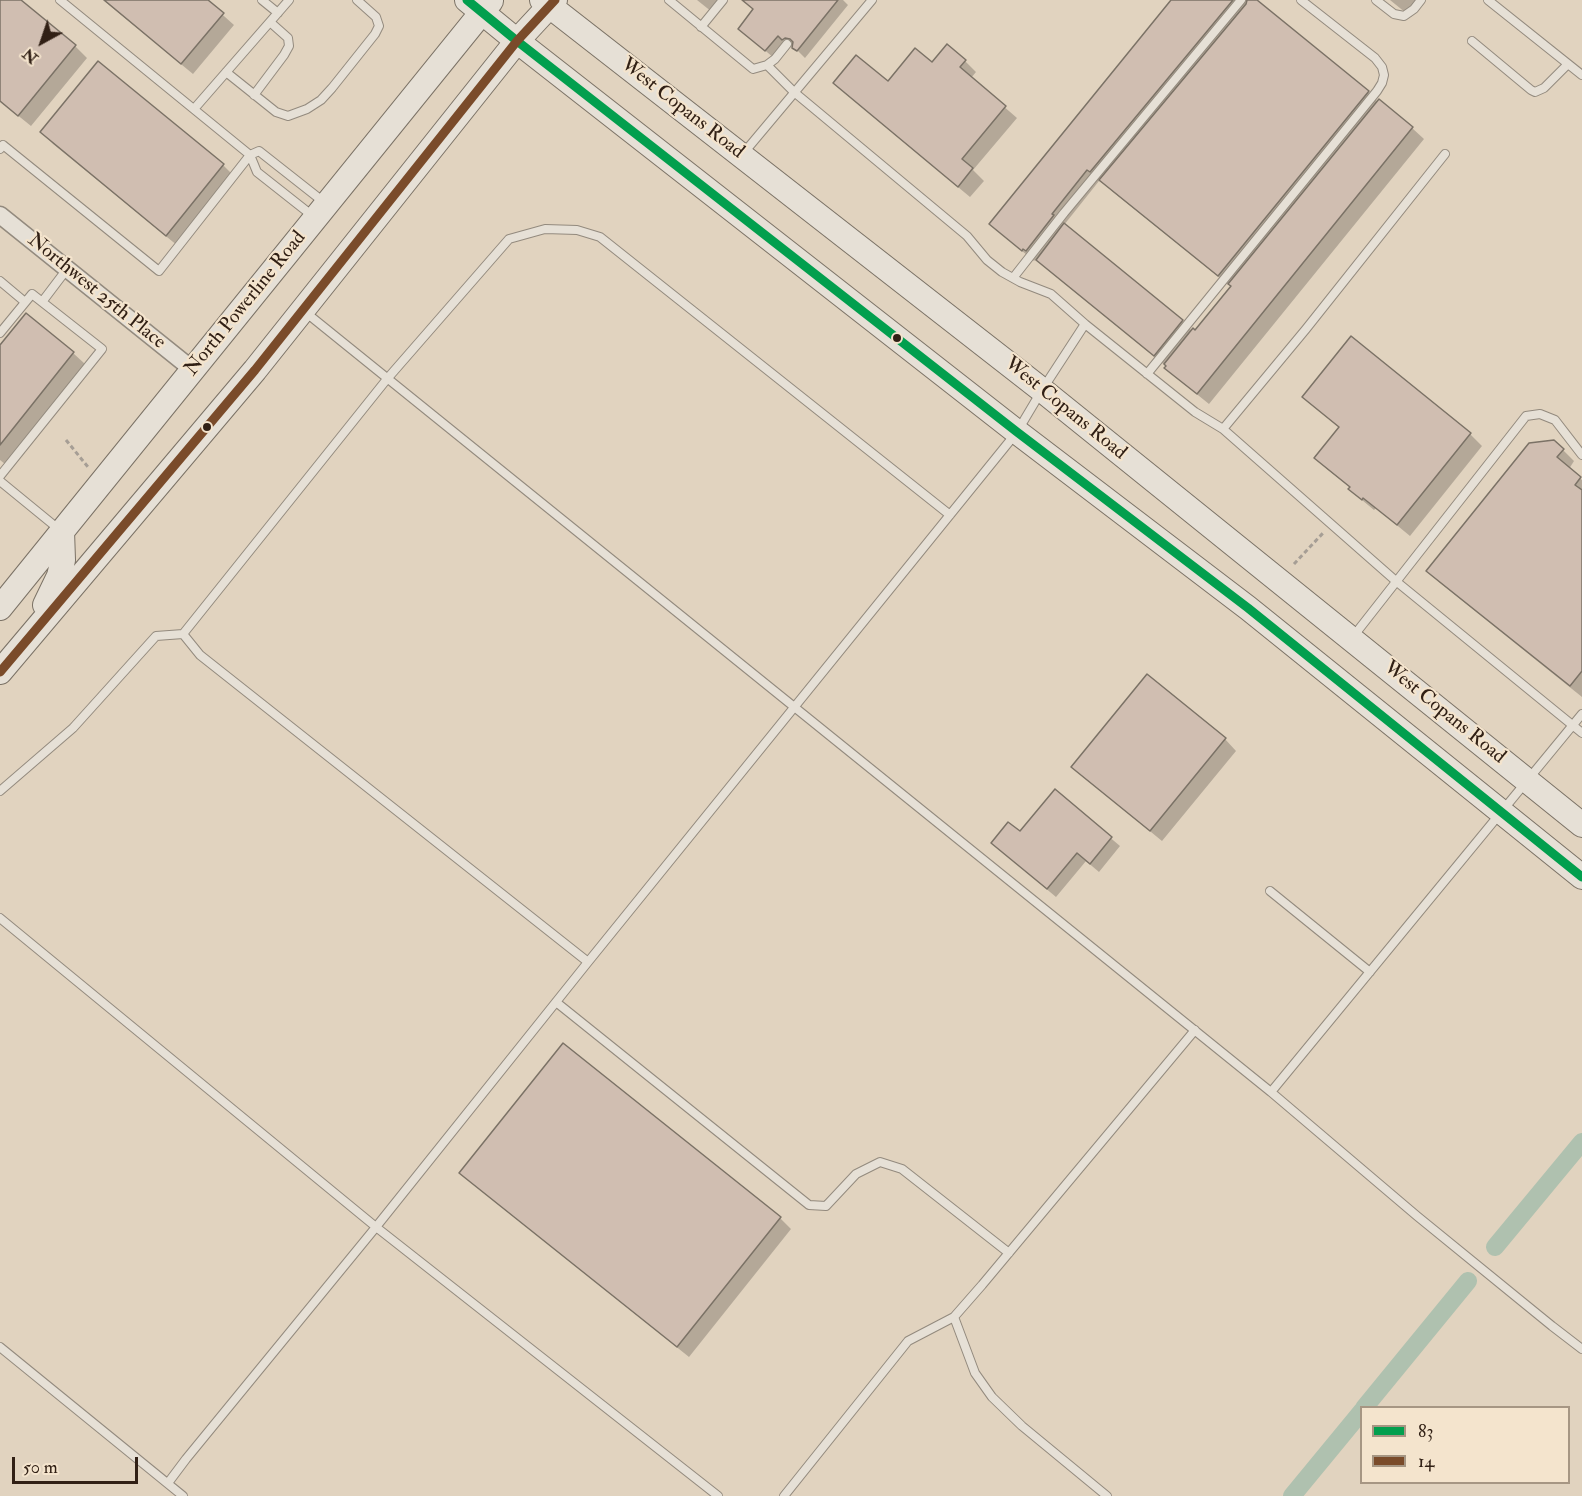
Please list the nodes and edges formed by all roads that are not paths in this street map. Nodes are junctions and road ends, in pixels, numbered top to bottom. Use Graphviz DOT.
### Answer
graph roads {
  1 [pos="60,0"];
  2 [pos="262,0"];
  3 [pos="289,0"];
  4 [pos="357,0"];
  5 [pos="669,0"];
  6 [pos="721,0"];
  7 [pos="873,0"];
  8 [pos="1241,0"];
  9 [pos="1300,0"];
  10 [pos="1376,0"];
  11 [pos="1421,0"];
  12 [pos="1488,0"];
  13 [pos="549,2"];
  14 [pos="480,4"];
  15 [pos="278,13"];
  16 [pos="270,22"];
  17 [pos="701,27"];
  18 [pos="517,41"];
  19 [pos="1472,41"];
  20 [pos="787,44"];
  21 [pos="1568,64"];
  22 [pos="767,65"];
  23 [pos="226,72"];
  24 [pos="1582,75"];
  25 [pos="794,92"];
  26 [pos="254,94"];
  27 [pos="194,109"];
  28 [pos="1,145"];
  29 [pos="1445,154"];
  30 [pos="250,155"];
  31 [pos="742,156"];
  32 [pos="321,211"];
  33 [pos="0,215"];
  34 [pos="67,269"];
  35 [pos="1013,278"];
  36 [pos="0,281"];
  37 [pos="25,302"];
  38 [pos="42,302"];
  39 [pos="303,310"];
  40 [pos="1085,324"];
  41 [pos="0,333"];
  42 [pos="193,370"];
  43 [pos="1147,374"];
  44 [pos="387,379"];
  45 [pos="1041,390"];
  46 [pos="1223,429"];
  47 [pos="1017,432"];
  48 [pos="1582,455"];
  49 [pos="0,476"];
  50 [pos="0,481"];
  51 [pos="950,516"];
  52 [pos="62,531"];
  53 [pos="1397,582"];
  54 [pos="0,608"];
  55 [pos="33,632"];
  56 [pos="183,634"];
  57 [pos="1352,639"];
  58 [pos="0,672"];
  59 [pos="794,707"];
  60 [pos="1582,714"];
  61 [pos="1573,726"];
  62 [pos="1582,733"];
  63 [pos="1527,780"];
  64 [pos="0,791"];
  65 [pos="1501,811"];
  66 [pos="1582,825"];
  67 [pos="1582,877"];
  68 [pos="1270,891"];
  69 [pos="0,918"];
  70 [pos="588,962"];
  71 [pos="1370,972"];
  72 [pos="556,1002"];
  73 [pos="1195,1030"];
  74 [pos="1271,1092"];
  75 [pos="376,1227"];
  76 [pos="1010,1253"];
  77 [pos="954,1317"];
  78 [pos="0,1347"];
  79 [pos="1582,1349"];
  80 [pos="168,1483"];
  81 [pos="183,1496"];
  82 [pos="718,1496"];
  83 [pos="784,1496"];
  84 [pos="1107,1496"];
  1 -- 27 [label="lane"];
  2 -- 15 [label="lane"];
  3 -- 15 [label="lane"];
  4 -- 26 [label="lane"];
  5 -- 17 [label="lane"];
  6 -- 17 [label="lane"];
  7 -- 25 [label="lane"];
  8 -- 35 [label="lane"];
  9 -- 43 [label="lane"];
  10 -- 11 [label="lane"];
  12 -- 21 [label="lane"];
  13 -- 18 [label="main road"];
  13 -- 31 [label="main road, West Copans Road"];
  14 -- 18 [label="main road, West Copans Road"];
  14 -- 32 [label="main road, North Powerline Road"];
  15 -- 16 [label="lane"];
  16 -- 23 [label="lane"];
  16 -- 26 [label="lane"];
  17 -- 22 [label="lane"];
  18 -- 39 [label="main road"];
  18 -- 47 [label="main road, West Copans Road"];
  19 -- 21 [label="lane"];
  20 -- 22 [label="lane"];
  21 -- 24 [label="lane"];
  22 -- 25 [label="lane"];
  23 -- 26 [label="lane"];
  23 -- 27 [label="lane"];
  25 -- 31 [label="lane"];
  25 -- 35 [label="lane"];
  27 -- 30 [label="lane"];
  28 -- 30 [label="lane"];
  29 -- 46 [label="lane"];
  30 -- 32 [label="lane"];
  30 -- 32 [label="lane"];
  31 -- 45 [label="main road, West Copans Road"];
  32 -- 42 [label="main road, North Powerline Road"];
  33 -- 34 [label="street, Northwest 25th Place"];
  34 -- 38 [label="lane"];
  34 -- 42 [label="street, Northwest 25th Place"];
  35 -- 40 [label="lane"];
  36 -- 37 [label="lane"];
  37 -- 38 [label="lane"];
  37 -- 41 [label="lane"];
  38 -- 49 [label="lane"];
  39 -- 44 [label="lane"];
  39 -- 55 [label="main road"];
  40 -- 43 [label="lane"];
  40 -- 45 [label="lane"];
  42 -- 52 [label="main road, North Powerline Road"];
  43 -- 46 [label="lane"];
  44 -- 51 [label="lane"];
  44 -- 56 [label="lane"];
  44 -- 59 [label="lane"];
  45 -- 47 [label="lane"];
  45 -- 57 [label="main road, West Copans Road"];
  46 -- 53 [label="lane"];
  47 -- 51 [label="lane"];
  47 -- 65 [label="main road, West Copans Road"];
  48 -- 53 [label="lane"];
  50 -- 52 [label="lane"];
  51 -- 59 [label="lane"];
  52 -- 54 [label="main road, North Powerline Road"];
  52 -- 55 [label="main road"];
  53 -- 57 [label="lane"];
  53 -- 61 [label="lane"];
  55 -- 58 [label="main road"];
  56 -- 64 [label="lane"];
  56 -- 70 [label="lane"];
  57 -- 63 [label="main road, West Copans Road"];
  59 -- 70 [label="lane"];
  59 -- 73 [label="lane"];
  60 -- 61 [label="lane"];
  61 -- 62 [label="lane"];
  61 -- 63 [label="lane"];
  63 -- 65 [label="lane"];
  63 -- 66 [label="main road, West Copans Road"];
  65 -- 67 [label="main road, West Copans Road"];
  65 -- 71 [label="lane"];
  68 -- 71 [label="lane"];
  69 -- 75 [label="lane"];
  70 -- 72 [label="lane"];
  71 -- 74 [label="lane"];
  72 -- 75 [label="lane"];
  72 -- 76 [label="lane"];
  73 -- 74 [label="lane"];
  73 -- 76 [label="lane"];
  74 -- 79 [label="lane"];
  75 -- 80 [label="lane"];
  75 -- 82 [label="lane"];
  76 -- 77 [label="lane"];
  77 -- 83 [label="lane"];
  77 -- 84 [label="lane"];
  78 -- 80 [label="lane"];
  80 -- 81 [label="lane"];
}
